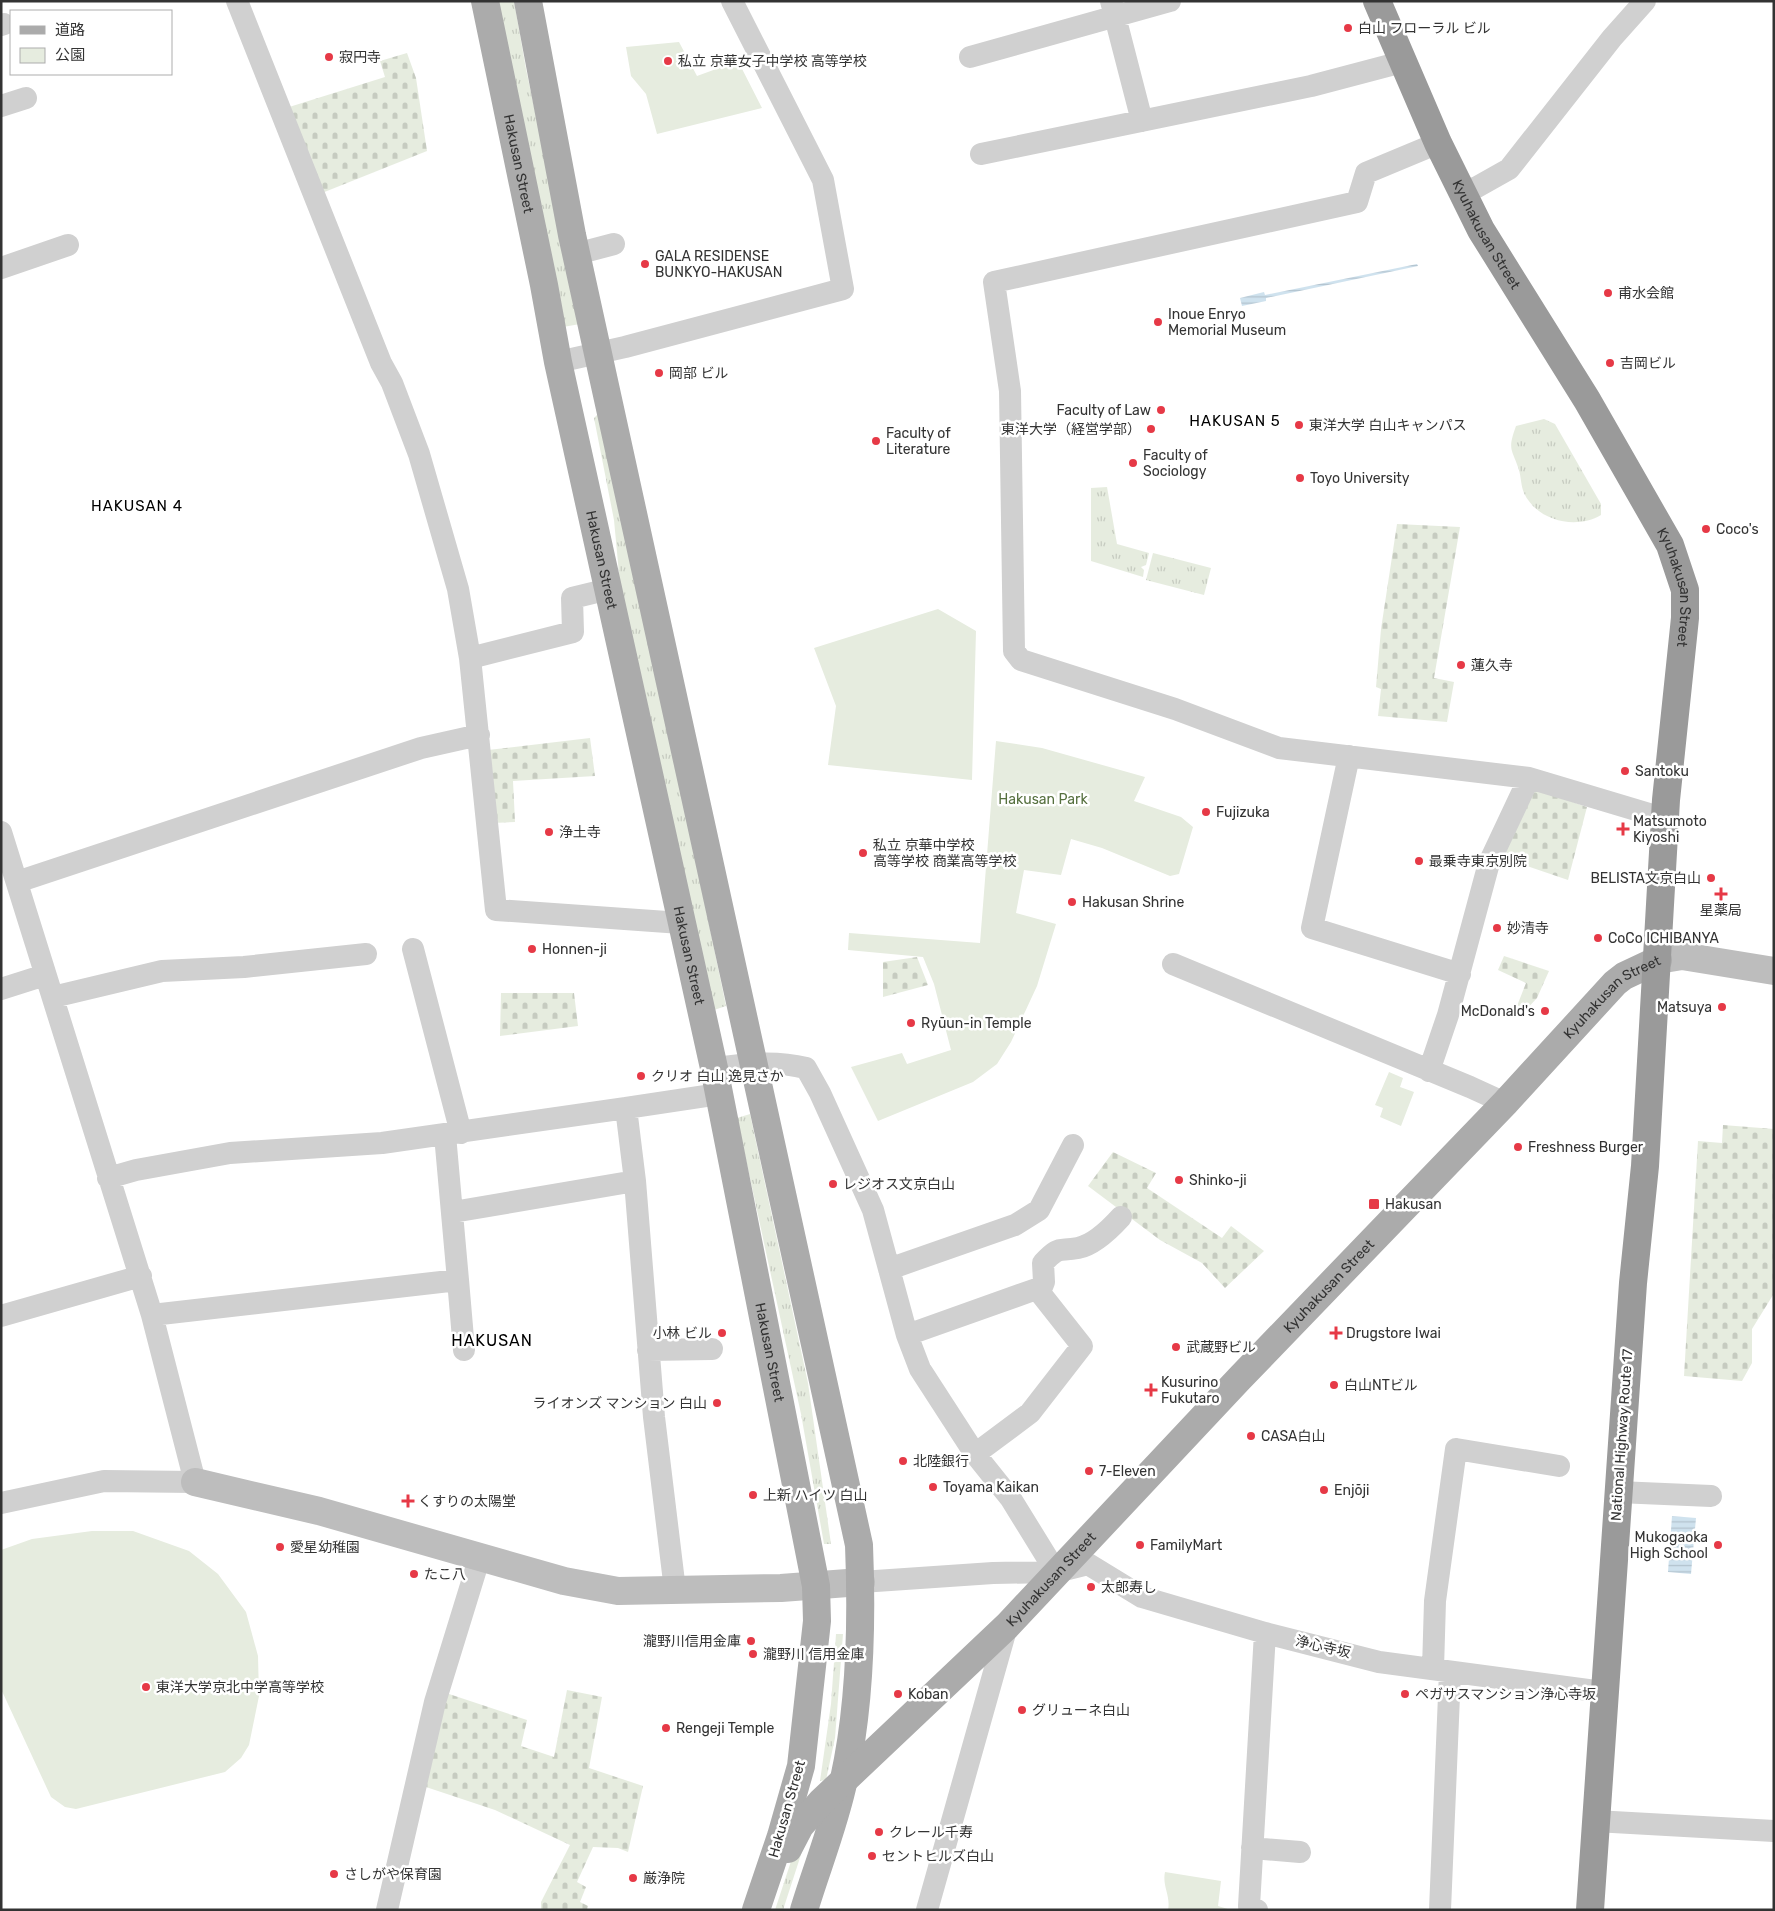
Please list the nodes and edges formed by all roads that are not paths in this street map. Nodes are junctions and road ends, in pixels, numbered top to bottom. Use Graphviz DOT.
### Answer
graph roads {
  1 [pos="237,1"];
  2 [pos="485,1"];
  3 [pos="528,1"];
  4 [pos="732,1"];
  5 [pos="1170,1"];
  6 [pos="1645,1"];
  7 [pos="1385,4"];
  8 [pos="1113,9"];
  9 [pos="970,57"];
  10 [pos="1402,62"];
  11 [pos="26,98"];
  12 [pos="1,106"];
  13 [pos="1142,121"];
  14 [pos="1438,143"];
  15 [pos="981,154"];
  16 [pos="1461,193"];
  17 [pos="614,244"];
  18 [pos="68,245"];
  19 [pos="576,254"];
  20 [pos="1,268"];
  21 [pos="598,353"];
  22 [pos="558,362"];
  23 [pos="609,403"];
  24 [pos="569,411"];
  25 [pos="609,589"];
  26 [pos="470,658"];
  27 [pos="479,735"];
  28 [pos="1349,756"];
  29 [pos="1529,778"];
  30 [pos="1666,819"];
  31 [pos="2,836"];
  32 [pos="17,882"];
  33 [pos="681,922"];
  34 [pos="413,949"];
  35 [pos="366,954"];
  36 [pos="1658,960"];
  37 [pos="1173,964"];
  38 [pos="1774,971"];
  39 [pos="1460,974"];
  40 [pos="45,975"];
  41 [pos="1,989"];
  42 [pos="53,996"];
  43 [pos="752,1062"];
  44 [pos="1429,1071"];
  45 [pos="716,1081"];
  46 [pos="1504,1103"];
  47 [pos="626,1108"];
  48 [pos="453,1134"];
  49 [pos="1073,1145"];
  50 [pos="108,1178"];
  51 [pos="635,1181"];
  52 [pos="453,1212"];
  53 [pos="1121,1217"];
  54 [pos="889,1269"];
  55 [pos="141,1276"];
  56 [pos="458,1280"];
  57 [pos="1037,1289"];
  58 [pos="152,1315"];
  59 [pos="1,1316"];
  60 [pos="907,1335"];
  61 [pos="712,1349"];
  62 [pos="464,1350"];
  63 [pos="648,1350"];
  64 [pos="975,1454"];
  65 [pos="1559,1466"];
  66 [pos="195,1482"];
  67 [pos="1618,1492"];
  68 [pos="1711,1496"];
  69 [pos="1,1503"];
  70 [pos="480,1556"];
  71 [pos="1056,1572"];
  72 [pos="860,1582"];
  73 [pos="816,1586"];
  74 [pos="675,1590"];
  75 [pos="1007,1626"];
  76 [pos="1264,1633"];
  77 [pos="1442,1670"];
  78 [pos="1603,1692"];
  79 [pos="844,1780"];
  80 [pos="1596,1821"];
  81 [pos="1774,1831"];
  82 [pos="1252,1848"];
  83 [pos="1300,1852"];
  84 [pos="387,1910"];
  85 [pos="756,1910"];
  86 [pos="768,1910"];
  87 [pos="804,1910"];
  88 [pos="927,1910"];
  89 [pos="1257,1910"];
  90 [pos="1440,1910"];
  91 [pos="1590,1910"];
  1 -- 26 [label="street"];
  2 -- 22 [label="main road, Hakusan Street"];
  3 -- 19 [label="main road"];
  4 -- 21 [label="street"];
  5 -- 8 [label="street"];
  6 -- 16 [label="street"];
  7 -- 10 [label="highway, Kyuhakusan Street"];
  8 -- 9 [label="street"];
  8 -- 13 [label="street"];
  10 -- 13 [label="street"];
  10 -- 14 [label="highway, Kyuhakusan Street"];
  11 -- 12 [label="street"];
  13 -- 15 [label="street"];
  14 -- 16 [label="highway, Kyuhakusan Street"];
  14 -- 28 [label="street"];
  16 -- 30 [label="highway, Kyuhakusan Street"];
  17 -- 19 [label="street"];
  18 -- 20 [label="street"];
  19 -- 21 [label="main road"];
  21 -- 22 [label="street"];
  21 -- 23 [label="main road"];
  22 -- 24 [label="main road, Hakusan Street"];
  23 -- 24 [label="main road"];
  23 -- 43 [label="main road"];
  24 -- 25 [label="main road, Hakusan Street"];
  25 -- 26 [label="street"];
  25 -- 33 [label="main road, Hakusan Street"];
  26 -- 27 [label="street"];
  27 -- 32 [label="street"];
  27 -- 33 [label="street"];
  28 -- 29 [label="street"];
  28 -- 39 [label="street"];
  29 -- 30 [label="street"];
  29 -- 39 [label="street"];
  30 -- 36 [label="highway, Kyuhakusan Street"];
  31 -- 32 [label="street"];
  32 -- 40 [label="street"];
  33 -- 45 [label="main road, Hakusan Street"];
  34 -- 48 [label="street"];
  35 -- 42 [label="street"];
  36 -- 38 [label="street"];
  36 -- 46 [label="main road, Kyuhakusan Street"];
  36 -- 67 [label="highway, National Highway Route 17"];
  37 -- 44 [label="street"];
  39 -- 44 [label="street"];
  40 -- 41 [label="street"];
  40 -- 42 [label="street"];
  42 -- 50 [label="street"];
  43 -- 45 [label="street"];
  43 -- 54 [label="street"];
  43 -- 72 [label="main road"];
  44 -- 46 [label="street"];
  45 -- 47 [label="street"];
  45 -- 73 [label="main road, Hakusan Street"];
  46 -- 71 [label="main road, Kyuhakusan Street"];
  47 -- 48 [label="street"];
  47 -- 51 [label="street"];
  48 -- 50 [label="street"];
  48 -- 52 [label="street"];
  49 -- 54 [label="street"];
  50 -- 55 [label="street"];
  51 -- 52 [label="street"];
  51 -- 63 [label="street"];
  52 -- 56 [label="street"];
  53 -- 57 [label="street"];
  54 -- 60 [label="street"];
  55 -- 58 [label="street"];
  55 -- 59 [label="street"];
  56 -- 58 [label="street"];
  56 -- 62 [label="street"];
  57 -- 60 [label="street"];
  57 -- 64 [label="street"];
  58 -- 66 [label="street"];
  60 -- 64 [label="street"];
  61 -- 63 [label="street"];
  63 -- 74 [label="street"];
  64 -- 71 [label="street"];
  65 -- 77 [label="street"];
  66 -- 69 [label="street"];
  66 -- 70 [label="street"];
  67 -- 68 [label="street"];
  67 -- 78 [label="highway, National Highway Route 17"];
  70 -- 74 [label="street"];
  70 -- 84 [label="street"];
  71 -- 72 [label="street, 浄心寺坂"];
  71 -- 75 [label="main road, Kyuhakusan Street"];
  71 -- 76 [label="street, 浄心寺坂"];
  72 -- 73 [label="street"];
  72 -- 79 [label="main road"];
  73 -- 74 [label="street"];
  73 -- 85 [label="main road, Hakusan Street"];
  75 -- 79 [label="main road, Kyuhakusan Street"];
  75 -- 88 [label="street"];
  76 -- 77 [label="street, 浄心寺坂"];
  76 -- 82 [label="street"];
  77 -- 78 [label="street, 浄心寺坂"];
  77 -- 90 [label="street"];
  78 -- 80 [label="highway, National Highway Route 17"];
  79 -- 86 [label="main road, Kyuhakusan Street"];
  79 -- 87 [label="main road"];
  80 -- 81 [label="street"];
  80 -- 91 [label="highway, National Highway Route 17"];
  82 -- 83 [label="street"];
  82 -- 89 [label="street"];
}
